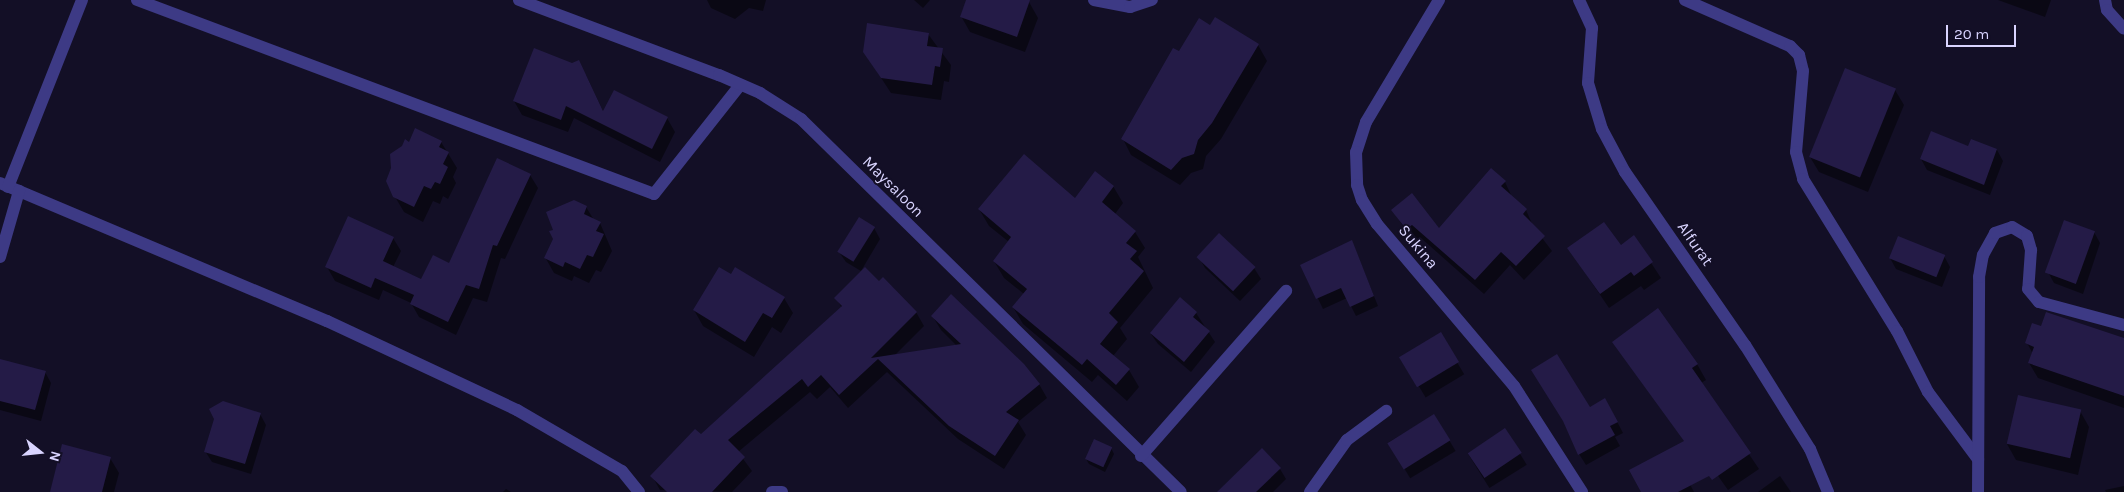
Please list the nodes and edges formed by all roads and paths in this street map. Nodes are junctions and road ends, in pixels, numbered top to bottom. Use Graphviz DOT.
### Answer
graph roads {
  1 [pos="82,0"];
  2 [pos="137,0"];
  3 [pos="519,0"];
  4 [pos="1094,0"];
  5 [pos="1152,0"];
  6 [pos="1439,0"];
  7 [pos="1580,0"];
  8 [pos="1685,0"];
  9 [pos="2105,0"];
  10 [pos="2124,29"];
  11 [pos="740,85"];
  12 [pos="9,187"];
  13 [pos="0,257"];
  14 [pos="1286,291"];
  15 [pos="2124,326"];
  16 [pos="1386,411"];
  17 [pos="1141,456"];
  18 [pos="1978,459"];
  19 [pos="638,492"];
  20 [pos="772,492"];
  21 [pos="782,492"];
  22 [pos="1181,492"];
  23 [pos="1310,492"];
  24 [pos="1582,492"];
  25 [pos="1828,492"];
  26 [pos="1978,492"];
  1 -- 12 [label="street"];
  2 -- 11 [label="street"];
  3 -- 11 [label="street, Maysaloon"];
  4 -- 5 [label="street"];
  6 -- 24 [label="street, Sukina"];
  7 -- 25 [label="street, Alfurat"];
  8 -- 18 [label="street"];
  9 -- 10 [label="street"];
  11 -- 17 [label="street, Maysaloon"];
  12 -- 13 [label="street"];
  12 -- 19 [label="street"];
  14 -- 17 [label="street"];
  15 -- 18 [label="street"];
  16 -- 23 [label="street"];
  17 -- 22 [label="street, Maysaloon"];
  18 -- 26 [label="street"];
  20 -- 21 [label="street"];
}
